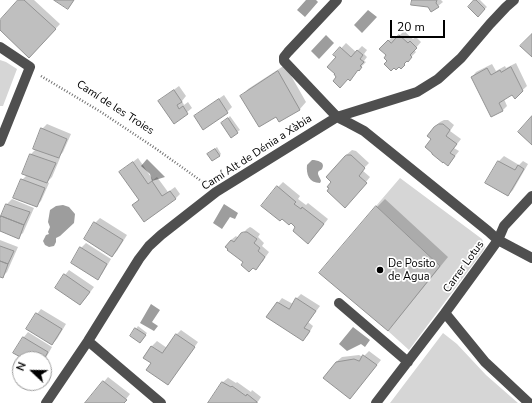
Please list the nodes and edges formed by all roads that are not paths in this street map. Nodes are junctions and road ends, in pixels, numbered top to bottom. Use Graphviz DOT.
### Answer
graph roads {
  1 [pos="337,0"];
  2 [pos="514,0"];
  3 [pos="0,47"];
  4 [pos="337,117"];
  5 [pos="0,142"];
  6 [pos="532,196"];
  7 [pos="498,240"];
  8 [pos="532,258"];
  9 [pos="339,303"];
  10 [pos="445,313"];
  11 [pos="88,341"];
  12 [pos="408,362"];
  13 [pos="46,403"];
  14 [pos="161,403"];
  15 [pos="376,403"];
  16 [pos="529,403"];
  1 -- 4 [label="street"];
  2 -- 4 [label="street, Camí Alt de Dénia a Xàbia"];
  3 -- 5 [label="street"];
  4 -- 7 [label="street, Carrer Lotus"];
  4 -- 11 [label="street, Camí Alt de Dénia a Xàbia"];
  6 -- 7 [label="street"];
  7 -- 8 [label="street"];
  7 -- 10 [label="street, Carrer Lotus"];
  9 -- 12 [label="street"];
  10 -- 12 [label="street, Carrer Lotus"];
  10 -- 16 [label="street"];
  11 -- 13 [label="street, Camí Alt de Dénia a Xàbia"];
  11 -- 14 [label="street"];
  12 -- 15 [label="street, Carrer Lotus"];
}
